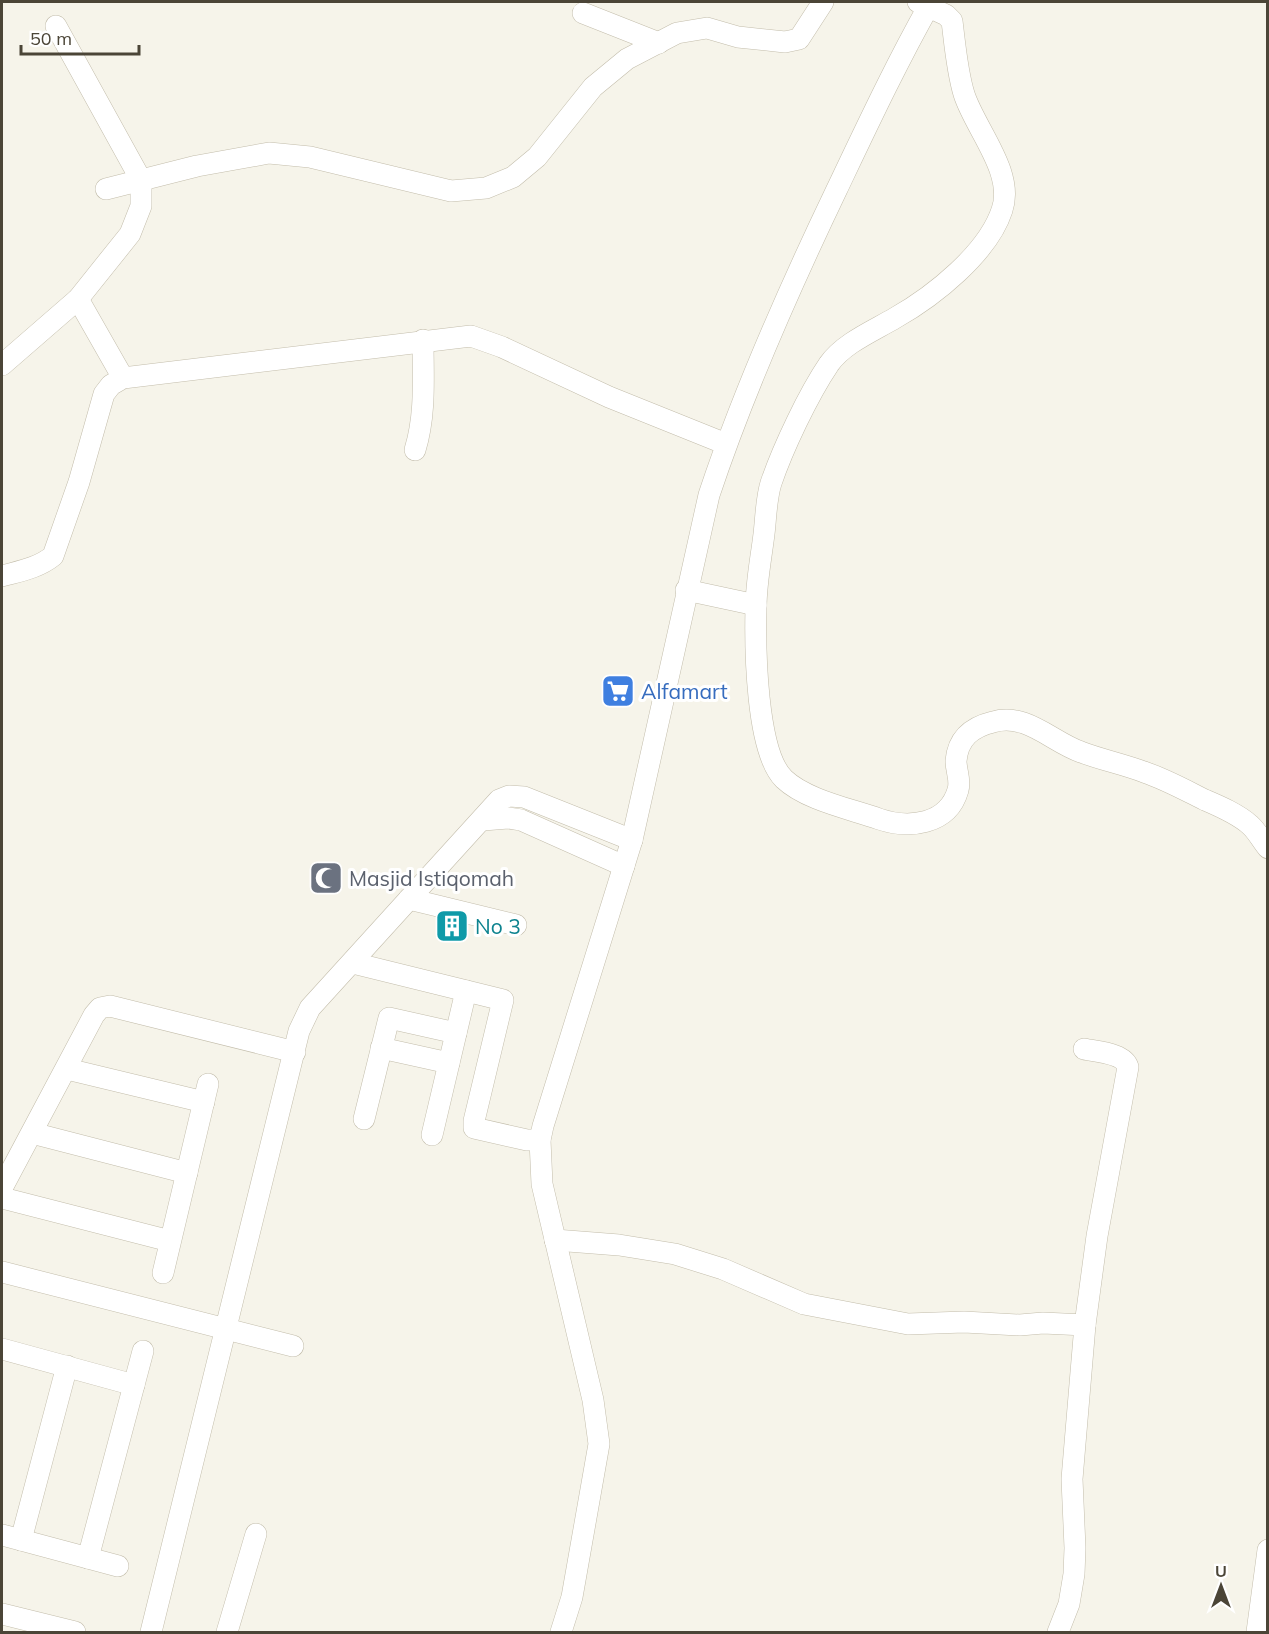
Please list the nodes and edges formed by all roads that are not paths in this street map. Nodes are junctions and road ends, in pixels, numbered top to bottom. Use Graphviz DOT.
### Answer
graph roads {
  1 [pos="823,2"];
  2 [pos="926,3"];
  3 [pos="583,13"];
  4 [pos="56,26"];
  5 [pos="659,43"];
  6 [pos="141,180"];
  7 [pos="106,189"];
  8 [pos="78,300"];
  9 [pos="423,340"];
  10 [pos="2,365"];
  11 [pos="123,378"];
  12 [pos="726,444"];
  13 [pos="415,450"];
  14 [pos="2,576"];
  15 [pos="686,590"];
  16 [pos="756,605"];
  17 [pos="483,820"];
  18 [pos="632,840"];
  19 [pos="1268,848"];
  20 [pos="624,866"];
  21 [pos="409,899"];
  22 [pos="516,925"];
  23 [pos="353,963"];
  24 [pos="466,991"];
  25 [pos="456,1033"];
  26 [pos="381,1048"];
  27 [pos="1084,1049"];
  28 [pos="295,1052"];
  29 [pos="449,1063"];
  30 [pos="67,1069"];
  31 [pos="364,1119"];
  32 [pos="32,1133"];
  33 [pos="432,1135"];
  34 [pos="540,1140"];
  35 [pos="187,1173"];
  36 [pos="2,1188"];
  37 [pos="2,1198"];
  38 [pos="170,1240"];
  39 [pos="555,1240"];
  40 [pos="2,1272"];
  41 [pos="163,1273"];
  42 [pos="1086,1325"];
  43 [pos="227,1329"];
  44 [pos="293,1346"];
  45 [pos="2,1349"];
  46 [pos="143,1351"];
  47 [pos="67,1366"];
  48 [pos="134,1385"];
  49 [pos="256,1534"];
  50 [pos="11,1538"];
  51 [pos="1268,1551"];
  52 [pos="88,1558"];
  53 [pos="118,1566"];
  54 [pos="2,1614"];
  55 [pos="68,1631"];
  56 [pos="151,1632"];
  57 [pos="227,1632"];
  58 [pos="561,1632"];
  59 [pos="1058,1632"];
  60 [pos="1257,1632"];
  1 -- 5 [label="street"];
  2 -- 12 [label="street"];
  2 -- 16 [label="street"];
  3 -- 5 [label="street"];
  4 -- 6 [label="street"];
  5 -- 6 [label="street"];
  6 -- 7 [label="street"];
  6 -- 8 [label="street"];
  8 -- 10 [label="street"];
  8 -- 11 [label="street"];
  9 -- 11 [label="street"];
  9 -- 12 [label="street"];
  9 -- 13 [label="street"];
  11 -- 14 [label="street"];
  12 -- 15 [label="street"];
  15 -- 16 [label="street"];
  15 -- 18 [label="street"];
  16 -- 19 [label="street"];
  17 -- 18 [label="street"];
  17 -- 20 [label="street"];
  17 -- 21 [label="street"];
  18 -- 20 [label="street"];
  20 -- 34 [label="street"];
  21 -- 22 [label="street"];
  21 -- 23 [label="street"];
  23 -- 24 [label="street"];
  23 -- 28 [label="street"];
  24 -- 25 [label="street"];
  24 -- 34 [label="street"];
  25 -- 26 [label="street"];
  25 -- 29 [label="street"];
  26 -- 29 [label="street"];
  26 -- 31 [label="street"];
  27 -- 42 [label="street"];
  28 -- 30 [label="street"];
  28 -- 43 [label="street"];
  29 -- 33 [label="street"];
  30 -- 32 [label="street"];
  30 -- 35 [label="street"];
  32 -- 35 [label="street"];
  32 -- 36 [label="street"];
  34 -- 39 [label="street"];
  35 -- 38 [label="street"];
  37 -- 38 [label="street"];
  38 -- 41 [label="street"];
  39 -- 42 [label="street"];
  39 -- 58 [label="street"];
  40 -- 43 [label="street"];
  42 -- 59 [label="street"];
  43 -- 44 [label="street"];
  43 -- 56 [label="street"];
  45 -- 47 [label="street"];
  46 -- 48 [label="street"];
  47 -- 48 [label="street"];
  47 -- 50 [label="street"];
  48 -- 52 [label="street"];
  49 -- 57 [label="street"];
  50 -- 52 [label="street"];
  51 -- 60 [label="street"];
  52 -- 53 [label="street"];
  54 -- 55 [label="street"];
}
